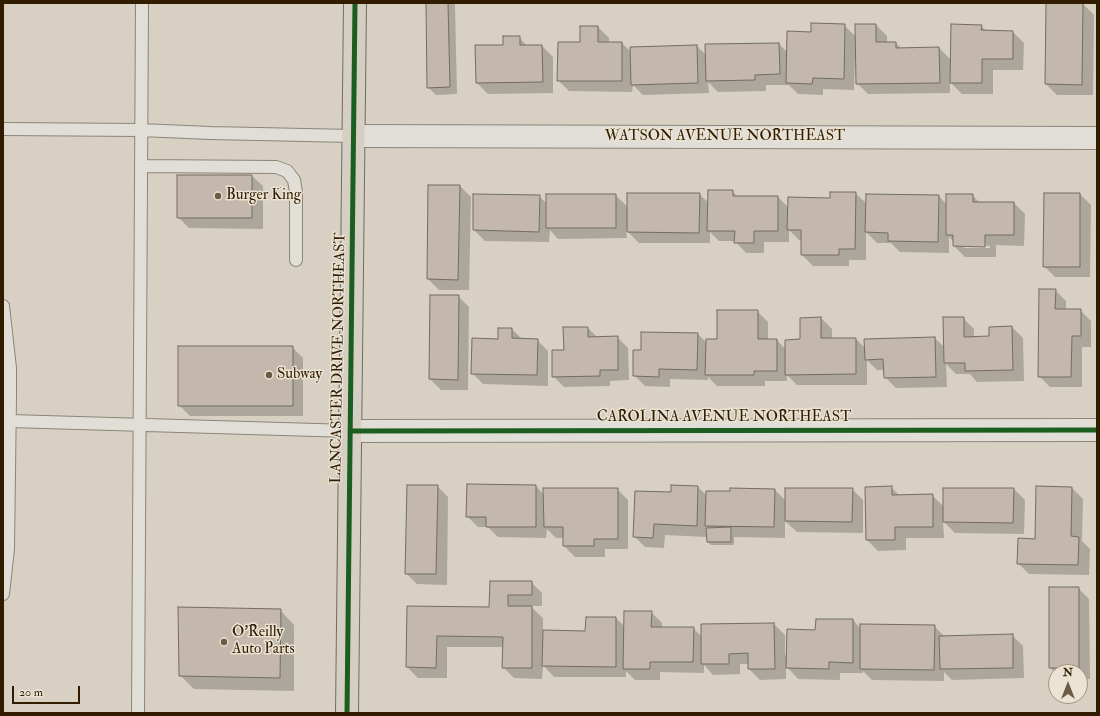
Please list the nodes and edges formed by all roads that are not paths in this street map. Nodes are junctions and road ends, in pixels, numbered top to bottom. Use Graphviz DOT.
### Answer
graph roads {
  1 [pos="142,3"];
  2 [pos="355,3"];
  3 [pos="3,129"];
  4 [pos="141,130"];
  5 [pos="353,136"];
  6 [pos="1097,138"];
  7 [pos="141,166"];
  8 [pos="296,260"];
  9 [pos="3,307"];
  10 [pos="10,421"];
  11 [pos="139,425"];
  12 [pos="1097,430"];
  13 [pos="350,431"];
  14 [pos="3,594"];
  15 [pos="138,713"];
  16 [pos="347,713"];
  1 -- 4 [label="lane"];
  2 -- 5 [label="main road, LANCASTER DRIVE NORTHEAST"];
  3 -- 4 [label="lane"];
  4 -- 5 [label="lane"];
  4 -- 7 [label="lane"];
  5 -- 6 [label="street, WATSON AVENUE NORTHEAST"];
  5 -- 13 [label="main road, LANCASTER DRIVE NORTHEAST"];
  7 -- 8 [label="lane"];
  7 -- 11 [label="lane"];
  9 -- 10 [label="lane"];
  10 -- 11 [label="lane"];
  10 -- 14 [label="lane"];
  11 -- 13 [label="lane"];
  11 -- 15 [label="lane"];
  12 -- 13 [label="street, CAROLINA AVENUE NORTHEAST"];
  13 -- 16 [label="main road, LANCASTER DRIVE NORTHEAST"];
}
